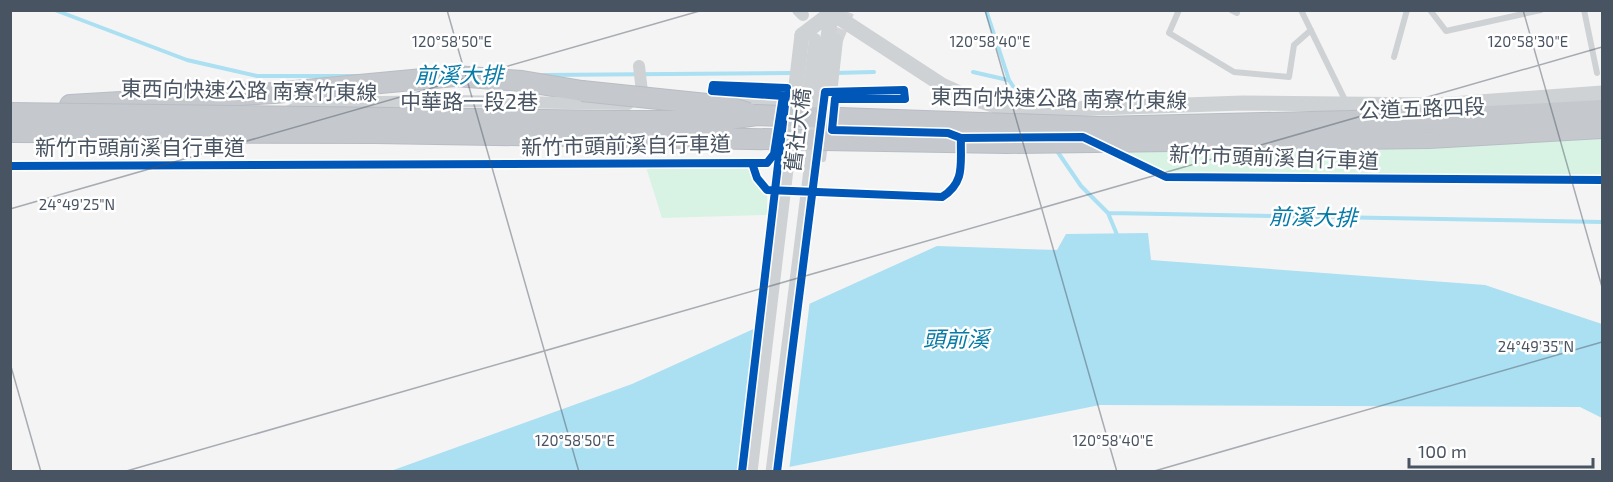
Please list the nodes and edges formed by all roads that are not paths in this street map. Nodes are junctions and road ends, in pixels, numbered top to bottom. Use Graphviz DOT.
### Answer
graph roads {
  1 [pos="1179,10"];
  2 [pos="1301,10"];
  3 [pos="1407,10"];
  4 [pos="1430,10"];
  5 [pos="1541,10"];
  6 [pos="1584,10"];
  7 [pos="830,11"];
  8 [pos="1311,30"];
  9 [pos="820,39"];
  10 [pos="1394,57"];
  11 [pos="639,66"];
  12 [pos="1597,73"];
  13 [pos="642,92"];
  14 [pos="1602,93"];
  15 [pos="1602,98"];
  16 [pos="807,103"];
  17 [pos="830,103"];
  18 [pos="604,104"];
  19 [pos="681,104"];
  20 [pos="11,105"];
  21 [pos="70,105"];
  22 [pos="1348,108"];
  23 [pos="1602,110"];
  24 [pos="10,112"];
  25 [pos="757,115"];
  26 [pos="91,118"];
  27 [pos="1602,128"];
  28 [pos="10,132"];
  29 [pos="823,159"];
  30 [pos="750,471"];
  31 [pos="773,471"];
  1 -- 8 [label="lane"];
  2 -- 8 [label="lane"];
  3 -- 10 [label="lane"];
  4 -- 5 [label="lane"];
  6 -- 12 [label="lane"];
  7 -- 9 [label="street"];
  7 -- 9 [label="street"];
  7 -- 22 [label="street, 公道五路四段"];
  8 -- 22 [label="lane"];
  9 -- 16 [label="street"];
  9 -- 17 [label="street"];
  9 -- 30 [label="street, 舊社大橋, bridge"];
  9 -- 31 [label="street, 舊社大橋, bridge"];
  11 -- 13 [label="street"];
  13 -- 18 [label="street, 中華路一段2巷"];
  13 -- 19 [label="street, 中華路一段2巷"];
  14 -- 22 [label="street, 公道五路四段"];
  15 -- 22 [label="street, 公道五路四段"];
  16 -- 17 [label="street, 中華路一段2巷"];
  16 -- 19 [label="street, 中華路一段2巷"];
  17 -- 29 [label="lane"];
  18 -- 19 [label="street, 中華路一段2巷"];
  18 -- 26 [label="street, 中華路一段2巷"];
  20 -- 21 [label="street, 中華路一段2巷"];
  20 -- 26 [label="street, 中華路一段2巷"];
  21 -- 25 [label="highway, bridge"];
  21 -- 26 [label="street"];
  23 -- 25 [label="highway, 東西向快速公路 南寮竹東線, bridge"];
  24 -- 25 [label="highway, 東西向快速公路 南寮竹東線, bridge"];
  27 -- 28 [label="highway, 東西向快速公路 南寮竹東線, bridge"];
}
